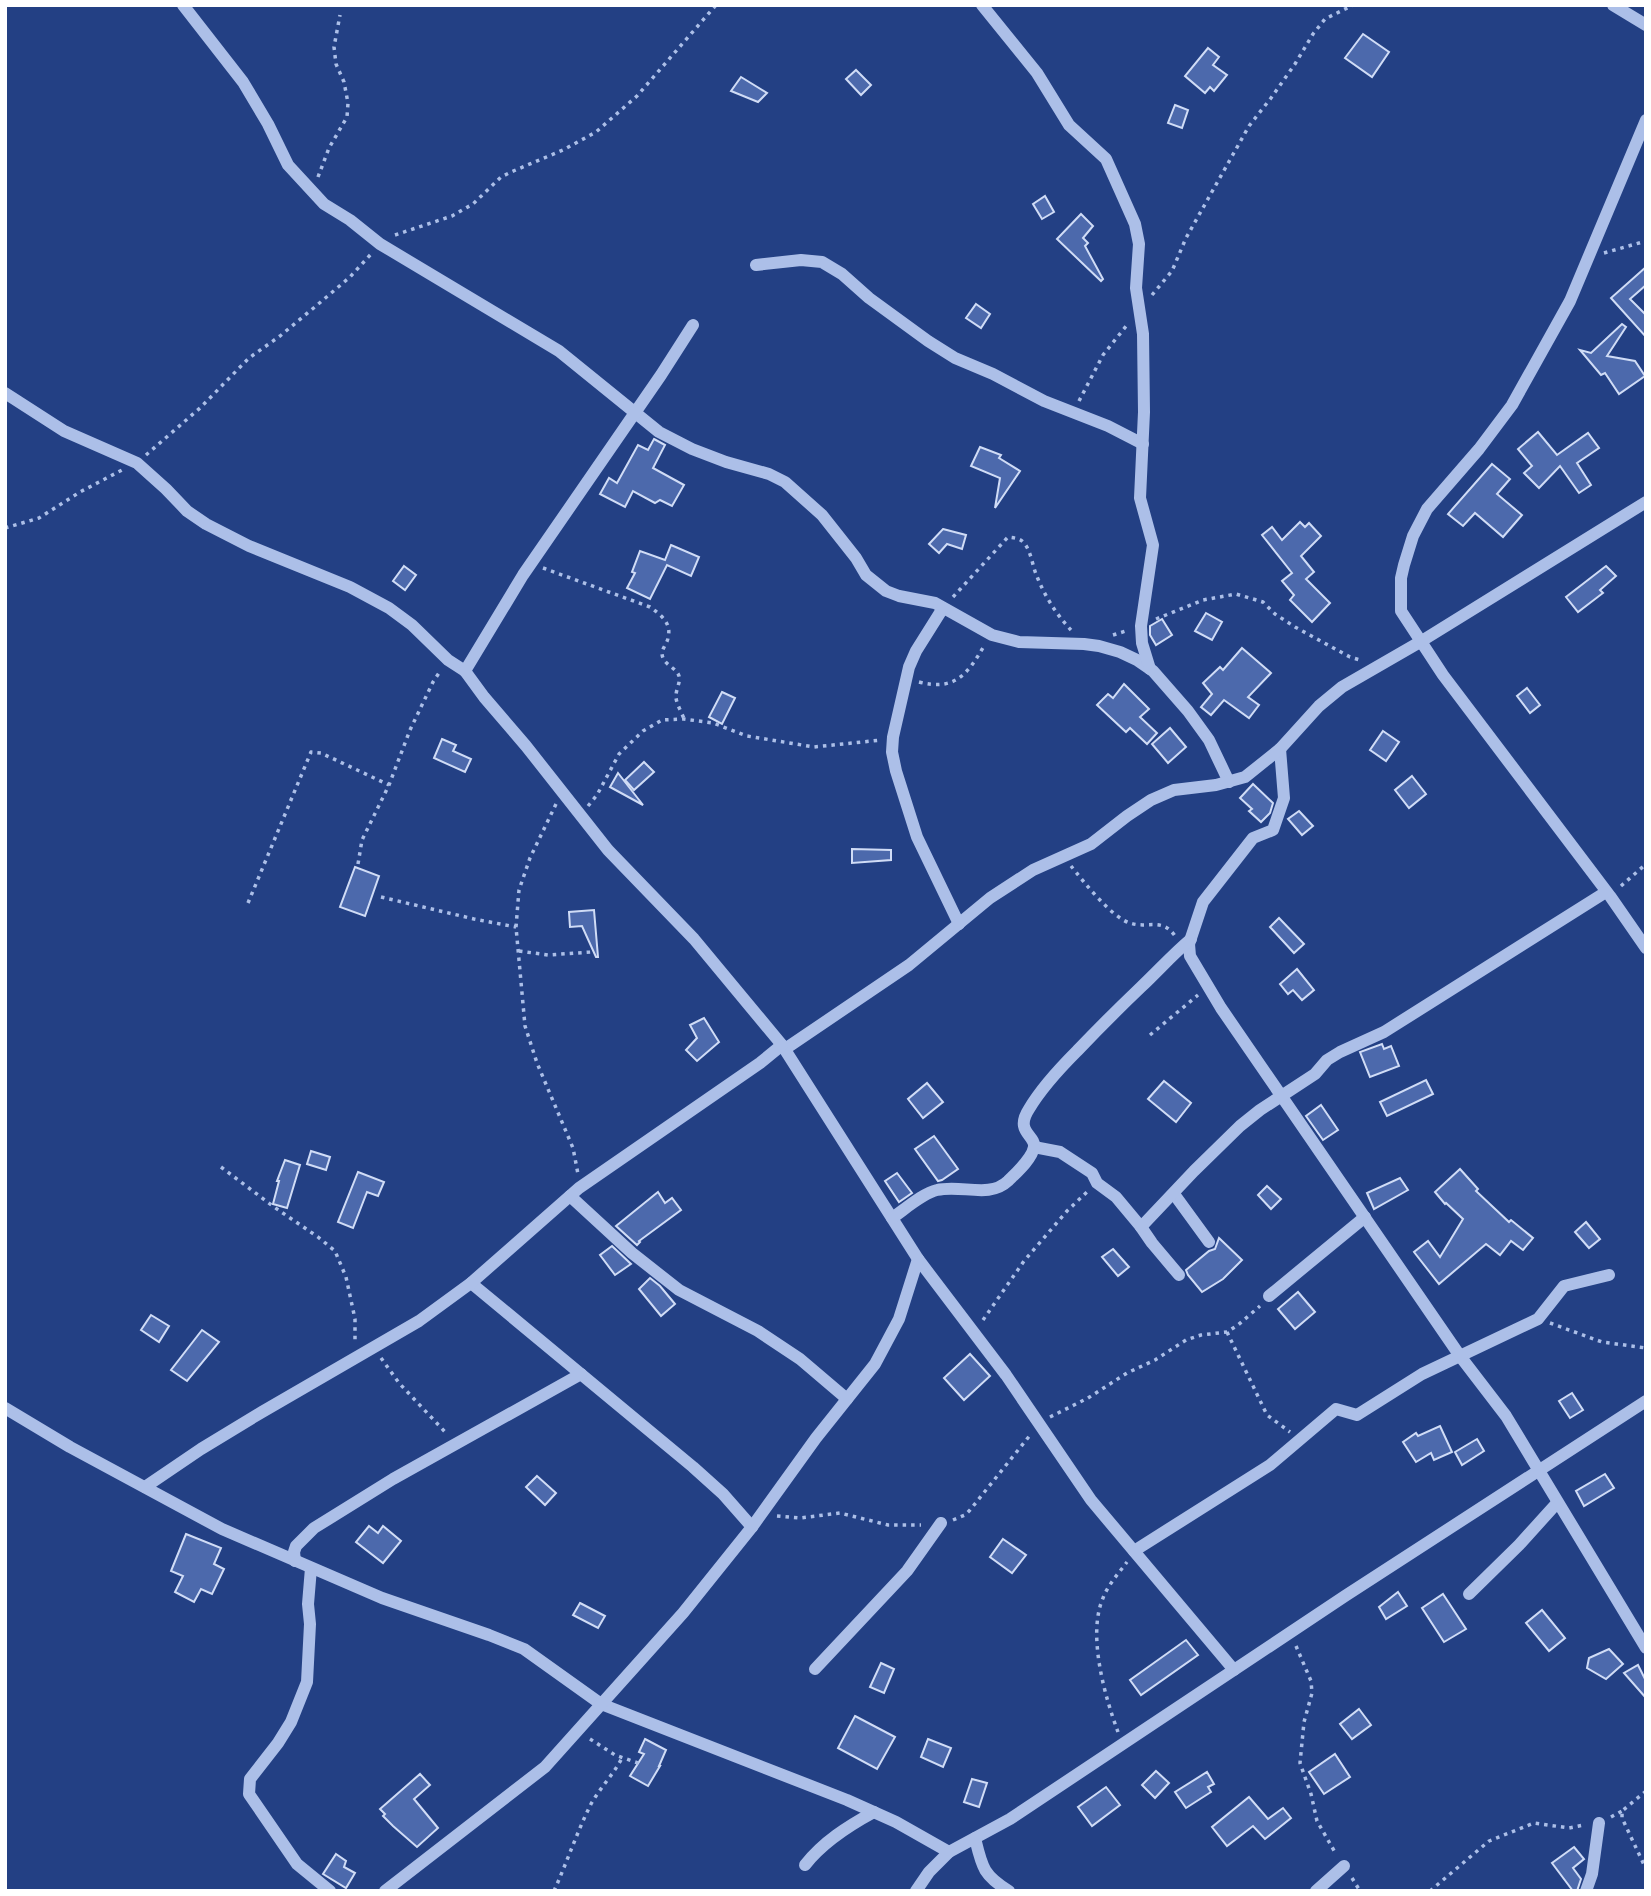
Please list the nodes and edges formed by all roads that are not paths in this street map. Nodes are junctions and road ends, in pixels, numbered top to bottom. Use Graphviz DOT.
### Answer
graph roads {
  1 [pos="183,5"];
  2 [pos="982,5"];
  3 [pos="1613,5"];
  4 [pos="1646,24"];
  5 [pos="1646,120"];
  6 [pos="756,265"];
  7 [pos="693,325"];
  8 [pos="5,393"];
  9 [pos="635,411"];
  10 [pos="1143,443"];
  11 [pos="1646,502"];
  12 [pos="943,608"];
  13 [pos="1420,642"];
  14 [pos="1150,669"];
  15 [pos="465,671"];
  16 [pos="1280,749"];
  17 [pos="1230,782"];
  18 [pos="1608,894"];
  19 [pos="959,924"];
  20 [pos="1186,943"];
  21 [pos="1646,948"];
  22 [pos="784,1047"];
  23 [pos="1283,1096"];
  24 [pos="1034,1147"];
  25 [pos="574,1192"];
  26 [pos="1174,1194"];
  27 [pos="1365,1217"];
  28 [pos="892,1218"];
  29 [pos="1141,1227"];
  30 [pos="1209,1242"];
  31 [pos="918,1259"];
  32 [pos="1179,1275"];
  33 [pos="1609,1275"];
  34 [pos="471,1283"];
  35 [pos="1269,1296"];
  36 [pos="1460,1356"];
  37 [pos="581,1374"];
  38 [pos="847,1399"];
  39 [pos="1646,1401"];
  40 [pos="5,1408"];
  41 [pos="1537,1470"];
  42 [pos="145,1487"];
  43 [pos="1557,1503"];
  44 [pos="941,1523"];
  45 [pos="752,1527"];
  46 [pos="1134,1551"];
  47 [pos="295,1561"];
  48 [pos="312,1568"];
  49 [pos="1469,1594"];
  50 [pos="1646,1648"];
  51 [pos="816,1669"];
  52 [pos="1234,1670"];
  53 [pos="601,1703"];
  54 [pos="874,1812"];
  55 [pos="1599,1823"];
  56 [pos="975,1838"];
  57 [pos="948,1852"];
  58 [pos="805,1865"];
  59 [pos="1344,1866"];
  60 [pos="330,1891"];
  61 [pos="385,1891"];
  62 [pos="916,1891"];
  63 [pos="1009,1891"];
  64 [pos="1316,1891"];
  65 [pos="1586,1891"];
  1 -- 9 [label="street"];
  2 -- 10 [label="street"];
  3 -- 4 [label="street"];
  5 -- 13 [label="street"];
  6 -- 10 [label="street"];
  7 -- 9 [label="street"];
  8 -- 15 [label="street"];
  9 -- 12 [label="street"];
  9 -- 15 [label="street"];
  10 -- 14 [label="street"];
  11 -- 13 [label="street"];
  12 -- 14 [label="street"];
  12 -- 19 [label="street"];
  13 -- 16 [label="street"];
  13 -- 18 [label="street"];
  14 -- 17 [label="street"];
  15 -- 22 [label="street"];
  16 -- 17 [label="street"];
  16 -- 20 [label="street"];
  17 -- 19 [label="street"];
  18 -- 21 [label="street"];
  18 -- 23 [label="street"];
  19 -- 22 [label="street"];
  20 -- 23 [label="street"];
  20 -- 24 [label="street"];
  22 -- 25 [label="street"];
  22 -- 28 [label="street"];
  23 -- 26 [label="street"];
  23 -- 27 [label="street"];
  24 -- 28 [label="street"];
  24 -- 29 [label="street"];
  25 -- 34 [label="street"];
  25 -- 38 [label="street"];
  26 -- 29 [label="street"];
  26 -- 30 [label="street"];
  27 -- 35 [label="street"];
  27 -- 36 [label="street"];
  28 -- 31 [label="street"];
  29 -- 32 [label="street"];
  31 -- 38 [label="street"];
  31 -- 46 [label="street"];
  33 -- 36 [label="street"];
  34 -- 37 [label="street"];
  34 -- 42 [label="street"];
  36 -- 41 [label="street"];
  36 -- 46 [label="street"];
  37 -- 45 [label="street"];
  37 -- 47 [label="street"];
  38 -- 45 [label="street"];
  39 -- 41 [label="street"];
  40 -- 42 [label="street"];
  41 -- 43 [label="street"];
  41 -- 52 [label="street"];
  42 -- 47 [label="street"];
  43 -- 49 [label="street"];
  43 -- 50 [label="street"];
  44 -- 51 [label="street"];
  45 -- 53 [label="street"];
  46 -- 52 [label="street"];
  47 -- 48 [label="street"];
  48 -- 53 [label="street"];
  48 -- 60 [label="street"];
  52 -- 56 [label="street"];
  53 -- 54 [label="street"];
  53 -- 61 [label="street"];
  54 -- 57 [label="street"];
  54 -- 58 [label="street"];
  55 -- 65 [label="street"];
  56 -- 57 [label="street"];
  56 -- 63 [label="street"];
  57 -- 62 [label="street"];
  59 -- 64 [label="street"];
}
